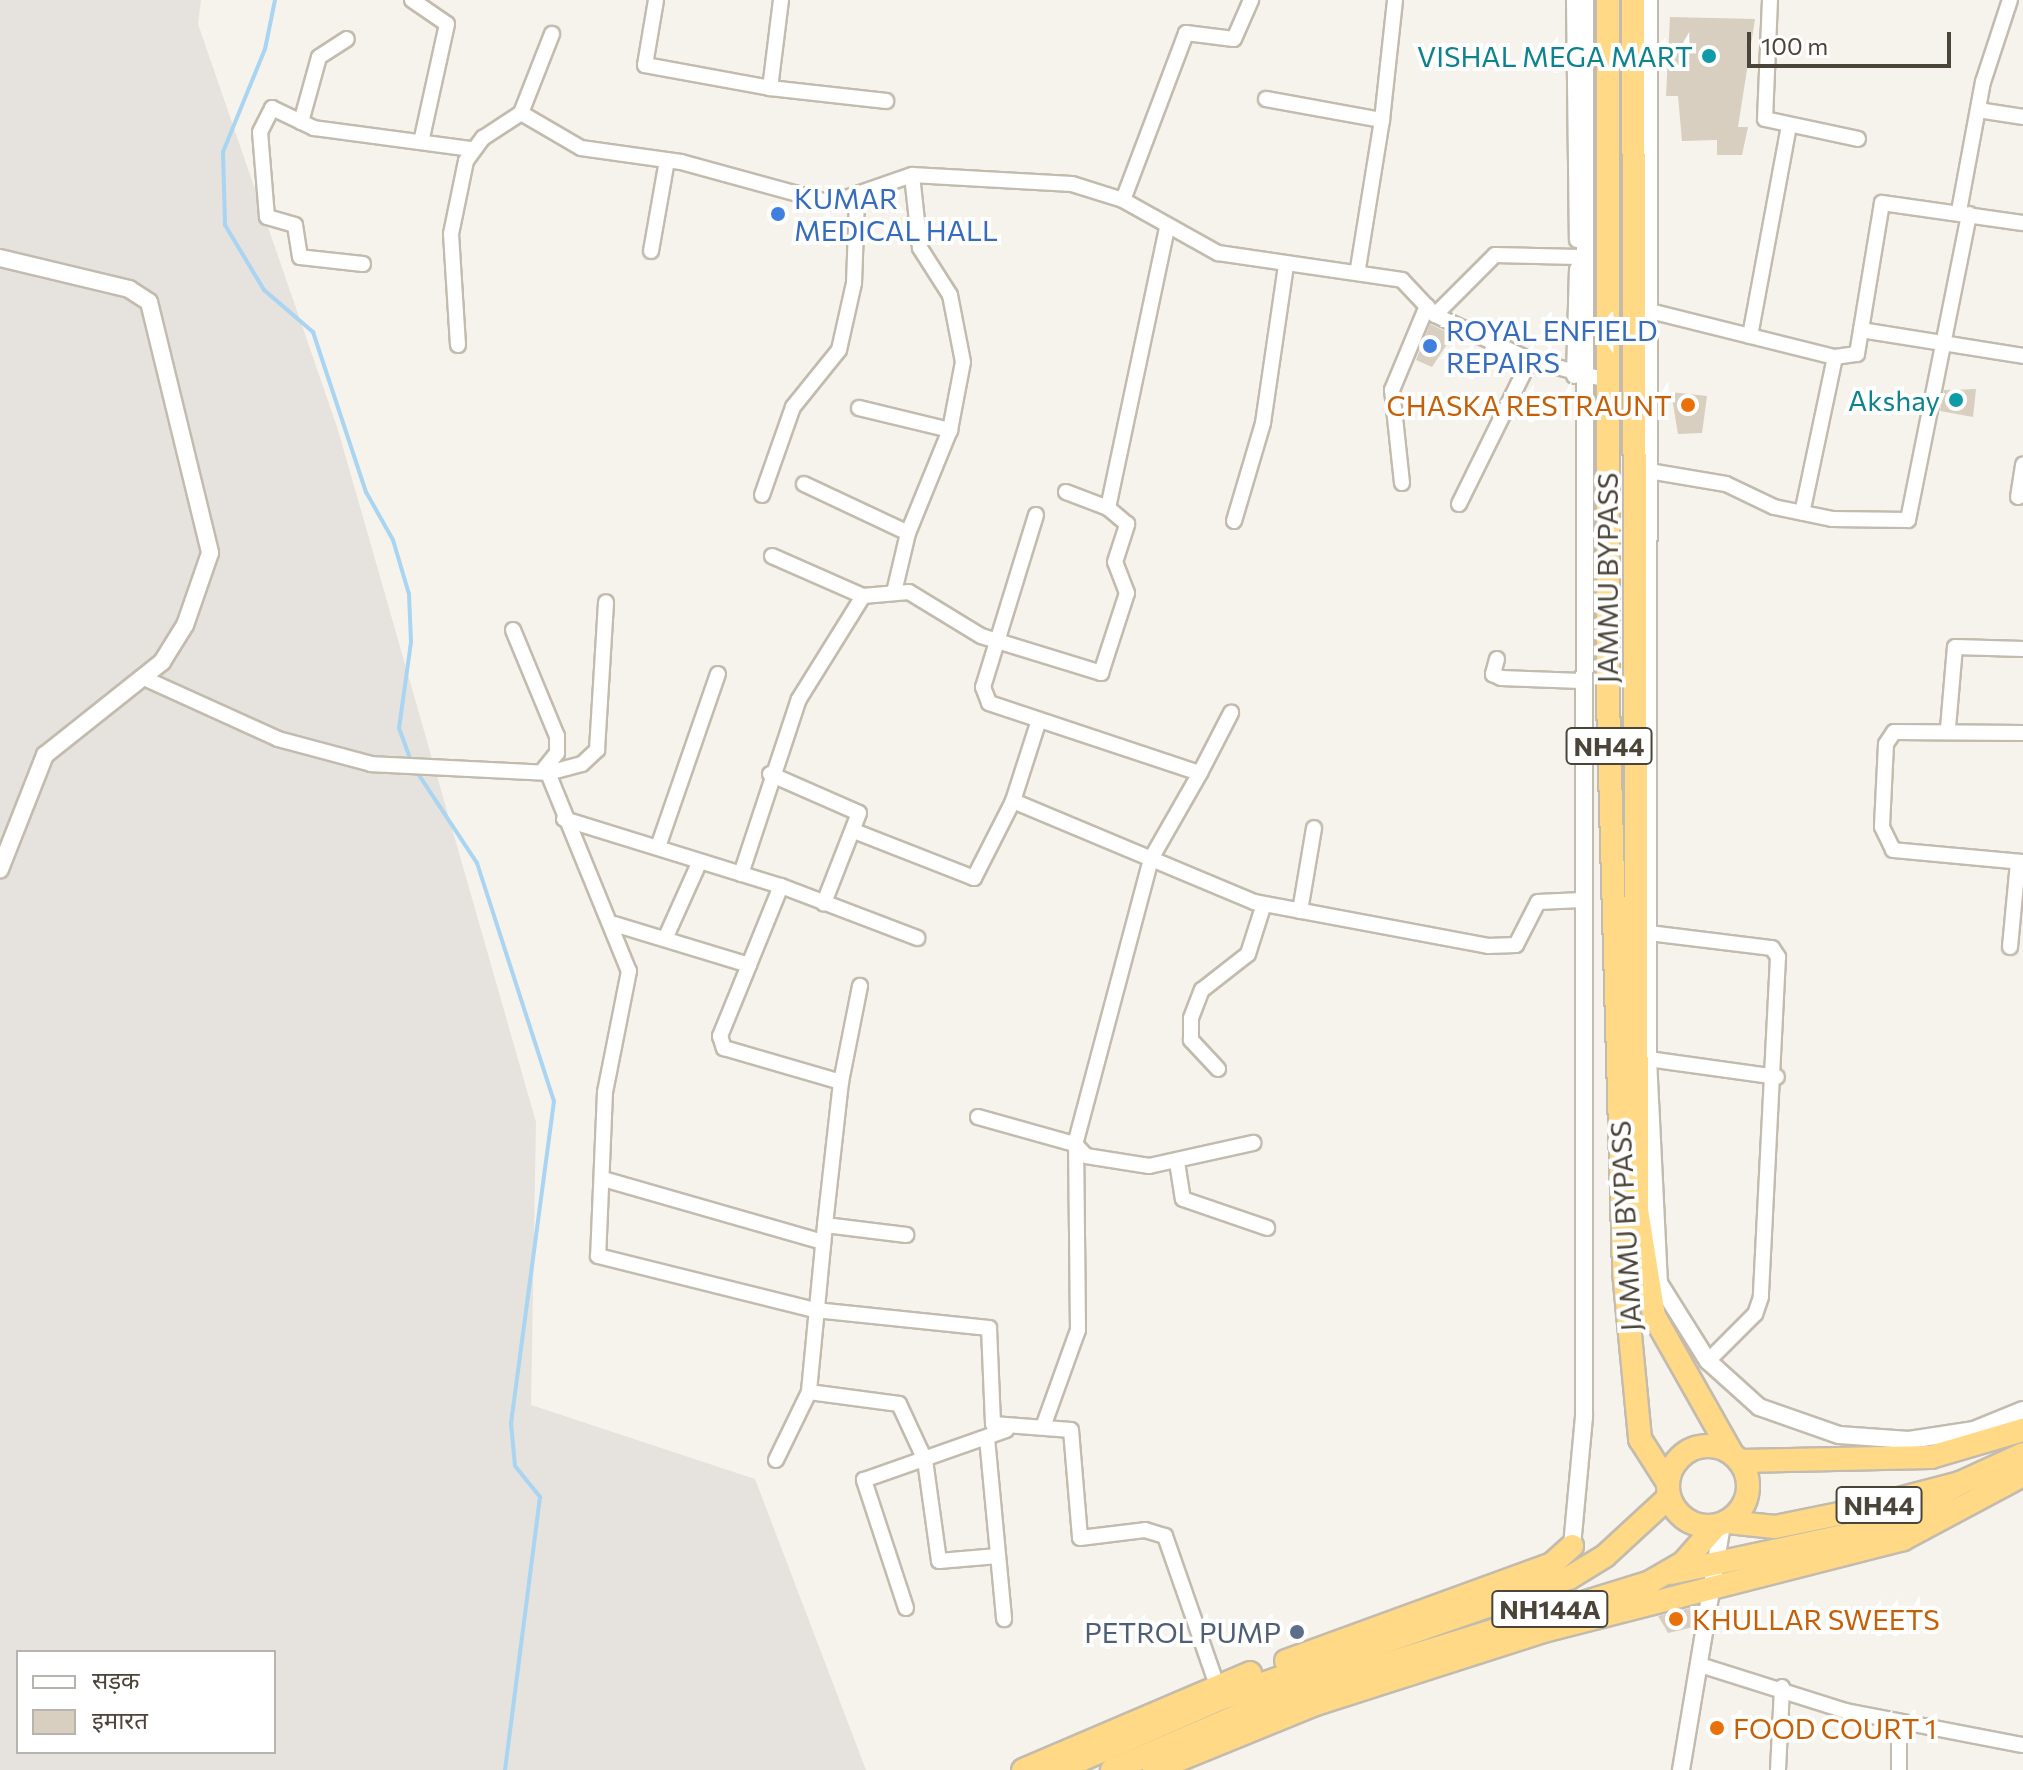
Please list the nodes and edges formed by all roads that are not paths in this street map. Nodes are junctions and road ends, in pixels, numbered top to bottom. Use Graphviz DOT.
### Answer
graph roads {
  1 [pos="412,0"];
  2 [pos="656,0"];
  3 [pos="781,0"];
  4 [pos="1251,0"];
  5 [pos="1395,0"];
  6 [pos="1574,0"];
  7 [pos="1585,0"];
  8 [pos="1608,0"];
  9 [pos="1633,0"];
  10 [pos="1649,0"];
  11 [pos="1770,0"];
  12 [pos="2010,0"];
  13 [pos="552,34"];
  14 [pos="347,39"];
  15 [pos="770,88"];
  16 [pos="1266,99"];
  17 [pos="886,101"];
  18 [pos="1579,110"];
  19 [pos="1978,110"];
  20 [pos="521,113"];
  21 [pos="2023,117"];
  22 [pos="1382,120"];
  23 [pos="301,122"];
  24 [pos="1789,126"];
  25 [pos="422,138"];
  26 [pos="1858,139"];
  27 [pos="471,149"];
  28 [pos="667,160"];
  29 [pos="912,175"];
  30 [pos="857,200"];
  31 [pos="1123,200"];
  32 [pos="1964,213"];
  33 [pos="2023,223"];
  34 [pos="1167,227"];
  35 [pos="651,251"];
  36 [pos="1578,257"];
  37 [pos="0,258"];
  38 [pos="363,264"];
  39 [pos="1286,265"];
  40 [pos="1358,269"];
  41 [pos="1431,310"];
  42 [pos="1650,311"];
  43 [pos="1861,330"];
  44 [pos="1750,336"];
  45 [pos="1942,343"];
  46 [pos="458,345"];
  47 [pos="2023,356"];
  48 [pos="1835,357"];
  49 [pos="1530,360"];
  50 [pos="1589,378"];
  51 [pos="859,408"];
  52 [pos="950,430"];
  53 [pos="2023,464"];
  54 [pos="1649,471"];
  55 [pos="1402,483"];
  56 [pos="804,484"];
  57 [pos="1066,492"];
  58 [pos="762,495"];
  59 [pos="2018,497"];
  60 [pos="1459,504"];
  61 [pos="1108,508"];
  62 [pos="1802,513"];
  63 [pos="1036,515"];
  64 [pos="1234,521"];
  65 [pos="908,533"];
  66 [pos="772,556"];
  67 [pos="895,588"];
  68 [pos="863,596"];
  69 [pos="606,602"];
  70 [pos="513,630"];
  71 [pos="997,640"];
  72 [pos="2023,649"];
  73 [pos="1497,659"];
  74 [pos="718,674"];
  75 [pos="146,679"];
  76 [pos="1581,681"];
  77 [pos="1231,713"];
  78 [pos="1039,720"];
  79 [pos="1948,728"];
  80 [pos="2023,733"];
  81 [pos="546,771"];
  82 [pos="1200,773"];
  83 [pos="770,774"];
  84 [pos="1013,801"];
  85 [pos="564,819"];
  86 [pos="1314,828"];
  87 [pos="854,831"];
  88 [pos="658,847"];
  89 [pos="1151,859"];
  90 [pos="700,861"];
  91 [pos="2021,862"];
  92 [pos="0,869"];
  93 [pos="741,874"];
  94 [pos="781,886"];
  95 [pos="1582,900"];
  96 [pos="824,903"];
  97 [pos="1264,904"];
  98 [pos="1300,911"];
  99 [pos="614,924"];
  100 [pos="1649,933"];
  101 [pos="917,938"];
  102 [pos="665,939"];
  103 [pos="2010,947"];
  104 [pos="749,965"];
  105 [pos="860,986"];
  106 [pos="1648,1059"];
  107 [pos="1218,1069"];
  108 [pos="1777,1077"];
  109 [pos="841,1082"];
  110 [pos="978,1117"];
  111 [pos="1253,1143"];
  112 [pos="1076,1147"];
  113 [pos="1177,1162"];
  114 [pos="603,1179"];
  115 [pos="825,1225"];
  116 [pos="1267,1228"];
  117 [pos="906,1235"];
  118 [pos="823,1242"];
  119 [pos="815,1310"];
  120 [pos="1708,1361"];
  121 [pos="809,1392"];
  122 [pos="2023,1410"];
  123 [pos="1043,1427"];
  124 [pos="1006,1430"];
  125 [pos="2022,1436"];
  126 [pos="987,1438"];
  127 [pos="1736,1457"];
  128 [pos="776,1460"];
  129 [pos="925,1460"];
  130 [pos="2023,1475"];
  131 [pos="1960,1483"];
  132 [pos="1668,1490"];
  133 [pos="1722,1524"];
  134 [pos="1572,1546"];
  135 [pos="998,1556"];
  136 [pos="1716,1563"];
  137 [pos="1668,1573"];
  138 [pos="1714,1587"];
  139 [pos="906,1608"];
  140 [pos="1004,1619"];
  141 [pos="1350,1637"];
  142 [pos="1381,1654"];
  143 [pos="1700,1665"];
  144 [pos="1413,1672"];
  145 [pos="1284,1686"];
  146 [pos="1782,1687"];
  147 [pos="1219,1691"];
  148 [pos="1899,1724"];
  149 [pos="1212,1735"];
  150 [pos="2023,1745"];
  151 [pos="1168,1760"];
  152 [pos="1023,1770"];
  153 [pos="1058,1770"];
  154 [pos="1112,1770"];
  155 [pos="1681,1770"];
  156 [pos="1778,1770"];
  157 [pos="1899,1770"];
  1 -- 25 [label="street"];
  2 -- 15 [label="street"];
  3 -- 15 [label="street"];
  4 -- 31 [label="street"];
  5 -- 22 [label="street"];
  6 -- 18 [label="street"];
  7 -- 18 [label="street"];
  8 -- 50 [label="highway, JAMMU BYPASS / NH44"];
  9 -- 127 [label="highway, JAMMU BYPASS / NH44"];
  10 -- 42 [label="street"];
  11 -- 24 [label="street"];
  12 -- 19 [label="street"];
  13 -- 20 [label="street"];
  14 -- 23 [label="street"];
  15 -- 17 [label="street"];
  16 -- 22 [label="street"];
  18 -- 36 [label="street"];
  18 -- 50 [label="street"];
  19 -- 21 [label="street"];
  19 -- 32 [label="street"];
  20 -- 27 [label="street"];
  20 -- 28 [label="street"];
  22 -- 40 [label="street"];
  23 -- 25 [label="street"];
  23 -- 38 [label="street"];
  24 -- 26 [label="street"];
  24 -- 44 [label="street"];
  25 -- 27 [label="street"];
  27 -- 46 [label="street"];
  28 -- 30 [label="street"];
  28 -- 35 [label="street"];
  29 -- 30 [label="street"];
  29 -- 31 [label="street"];
  29 -- 52 [label="street"];
  30 -- 58 [label="street"];
  31 -- 34 [label="street"];
  32 -- 33 [label="street"];
  32 -- 43 [label="street"];
  32 -- 45 [label="street"];
  34 -- 39 [label="street"];
  34 -- 61 [label="street"];
  36 -- 41 [label="street"];
  36 -- 50 [label="street"];
  37 -- 75 [label="street"];
  39 -- 40 [label="street"];
  39 -- 64 [label="street"];
  40 -- 41 [label="street"];
  41 -- 49 [label="street"];
  41 -- 55 [label="street"];
  42 -- 44 [label="street"];
  42 -- 54 [label="street"];
  43 -- 45 [label="street"];
  43 -- 48 [label="street"];
  44 -- 48 [label="street"];
  45 -- 47 [label="street"];
  45 -- 62 [label="street"];
  48 -- 62 [label="street"];
  49 -- 50 [label="street"];
  49 -- 60 [label="street"];
  50 -- 76 [label="street"];
  50 -- 132 [label="highway, JAMMU BYPASS / NH44"];
  51 -- 52 [label="street"];
  52 -- 65 [label="street"];
  53 -- 59 [label="street"];
  54 -- 62 [label="street"];
  54 -- 100 [label="street"];
  56 -- 65 [label="street"];
  57 -- 61 [label="street"];
  61 -- 71 [label="street"];
  63 -- 71 [label="street"];
  65 -- 67 [label="street"];
  66 -- 68 [label="street"];
  67 -- 68 [label="street"];
  67 -- 71 [label="street"];
  68 -- 83 [label="street"];
  69 -- 81 [label="street"];
  70 -- 81 [label="street"];
  71 -- 78 [label="street"];
  72 -- 79 [label="street"];
  73 -- 76 [label="street"];
  74 -- 88 [label="street"];
  75 -- 81 [label="street"];
  75 -- 92 [label="street"];
  76 -- 95 [label="street"];
  77 -- 82 [label="street"];
  78 -- 82 [label="street"];
  78 -- 84 [label="street"];
  79 -- 80 [label="street"];
  79 -- 91 [label="street"];
  81 -- 85 [label="street"];
  82 -- 89 [label="street"];
  83 -- 87 [label="street"];
  83 -- 93 [label="street"];
  84 -- 87 [label="street"];
  84 -- 89 [label="street"];
  85 -- 88 [label="street"];
  85 -- 99 [label="street"];
  86 -- 98 [label="street"];
  87 -- 96 [label="street"];
  88 -- 90 [label="street"];
  89 -- 97 [label="street"];
  89 -- 112 [label="street"];
  90 -- 93 [label="street"];
  90 -- 102 [label="street"];
  91 -- 103 [label="street"];
  93 -- 94 [label="street"];
  94 -- 96 [label="street"];
  94 -- 104 [label="street"];
  95 -- 98 [label="street"];
  95 -- 134 [label="street"];
  96 -- 101 [label="street"];
  97 -- 98 [label="street"];
  97 -- 107 [label="street"];
  99 -- 102 [label="street"];
  99 -- 114 [label="street"];
  100 -- 106 [label="street"];
  100 -- 108 [label="street"];
  102 -- 104 [label="street"];
  104 -- 109 [label="street"];
  105 -- 109 [label="street"];
  106 -- 108 [label="street"];
  106 -- 120 [label="street"];
  108 -- 120 [label="street"];
  109 -- 115 [label="street"];
  110 -- 112 [label="street"];
  111 -- 113 [label="street"];
  112 -- 113 [label="street"];
  112 -- 123 [label="street"];
  113 -- 116 [label="street"];
  114 -- 118 [label="street"];
  114 -- 119 [label="street"];
  115 -- 117 [label="street"];
  115 -- 118 [label="street"];
  118 -- 119 [label="street"];
  119 -- 121 [label="street"];
  119 -- 124 [label="street"];
  120 -- 122 [label="street"];
  121 -- 128 [label="street"];
  121 -- 129 [label="street"];
  123 -- 124 [label="street"];
  123 -- 147 [label="street"];
  124 -- 126 [label="street"];
  125 -- 127 [label="highway, NH44"];
  125 -- 131 [label="highway, NH44"];
  126 -- 129 [label="street"];
  126 -- 135 [label="street"];
  127 -- 132 [label="highway, NH44"];
  127 -- 133 [label="highway, NH44"];
  129 -- 135 [label="street"];
  129 -- 139 [label="street"];
  130 -- 138 [label="highway"];
  131 -- 133 [label="highway, NH44"];
  131 -- 136 [label="highway"];
  132 -- 133 [label="highway, NH44"];
  132 -- 142 [label="highway, NH144A"];
  133 -- 136 [label="street"];
  133 -- 137 [label="highway, NH144A"];
  134 -- 141 [label="highway"];
  135 -- 140 [label="street"];
  136 -- 137 [label="highway"];
  136 -- 138 [label="street"];
  137 -- 142 [label="highway, NH144A"];
  138 -- 143 [label="street"];
  138 -- 144 [label="highway"];
  141 -- 142 [label="highway"];
  141 -- 147 [label="highway"];
  142 -- 144 [label="highway"];
  142 -- 145 [label="highway, NH144A"];
  143 -- 146 [label="street"];
  143 -- 155 [label="street"];
  144 -- 149 [label="highway"];
  145 -- 147 [label="highway, NH144A"];
  145 -- 149 [label="highway, NH144A"];
  146 -- 148 [label="street"];
  146 -- 156 [label="street"];
  147 -- 152 [label="highway"];
  147 -- 153 [label="highway, NH144A"];
  148 -- 150 [label="street"];
  148 -- 157 [label="street"];
  149 -- 151 [label="highway, NH144A"];
  151 -- 154 [label="highway, NH144A"];
}
